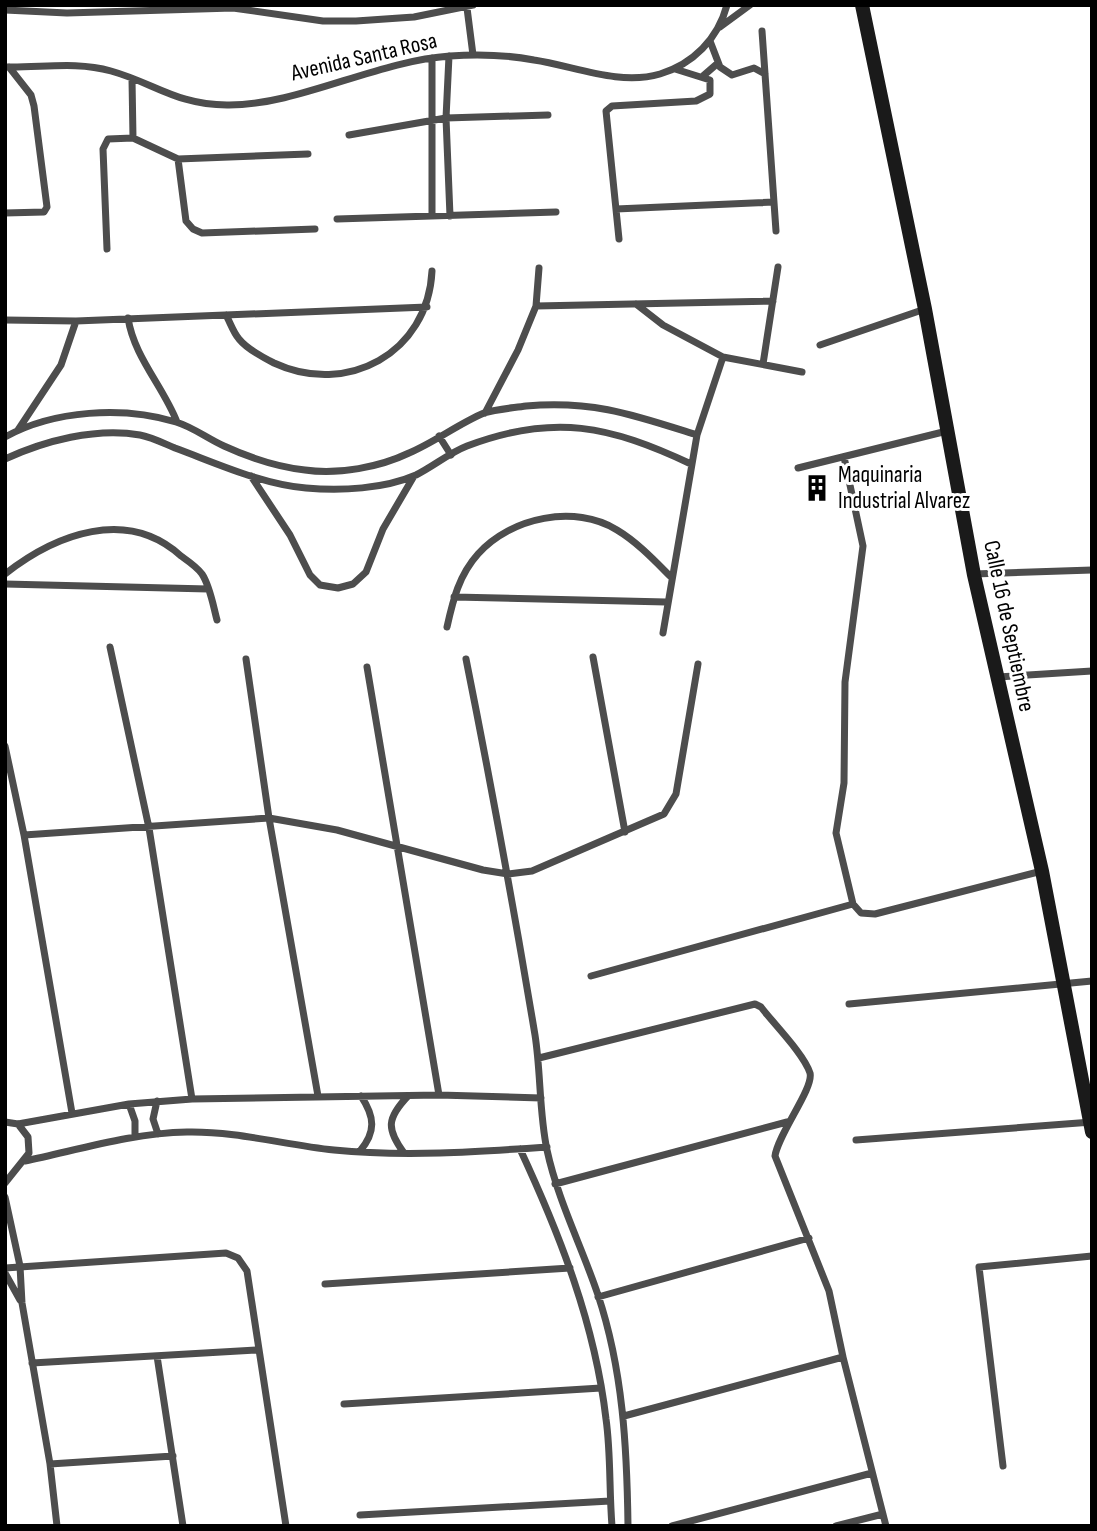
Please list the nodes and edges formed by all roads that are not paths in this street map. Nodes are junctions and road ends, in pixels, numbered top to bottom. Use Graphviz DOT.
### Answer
graph roads {
  1 [pos="727,5"];
  2 [pos="750,5"];
  3 [pos="862,5"];
  4 [pos="202,6"];
  5 [pos="470,7"];
  6 [pos="443,9"];
  7 [pos="5,10"];
  8 [pos="719,28"];
  9 [pos="762,31"];
  10 [pos="710,41"];
  11 [pos="472,55"];
  12 [pos="449,56"];
  13 [pos="432,58"];
  14 [pos="718,63"];
  15 [pos="7,67"];
  16 [pos="674,69"];
  17 [pos="765,74"];
  18 [pos="703,76"];
  19 [pos="132,79"];
  20 [pos="548,114"];
  21 [pos="446,118"];
  22 [pos="429,120"];
  23 [pos="349,135"];
  24 [pos="133,138"];
  25 [pos="308,154"];
  26 [pos="178,159"];
  27 [pos="774,202"];
  28 [pos="616,209"];
  29 [pos="556,212"];
  30 [pos="5,213"];
  31 [pos="432,216"];
  32 [pos="450,216"];
  33 [pos="337,219"];
  34 [pos="315,229"];
  35 [pos="776,231"];
  36 [pos="619,239"];
  37 [pos="107,249"];
  38 [pos="778,267"];
  39 [pos="539,268"];
  40 [pos="432,271"];
  41 [pos="773,301"];
  42 [pos="635,304"];
  43 [pos="536,306"];
  44 [pos="427,307"];
  45 [pos="925,309"];
  46 [pos="226,315"];
  47 [pos="128,318"];
  48 [pos="5,320"];
  49 [pos="76,321"];
  50 [pos="820,345"];
  51 [pos="723,357"];
  52 [pos="763,364"];
  53 [pos="802,372"];
  54 [pos="485,413"];
  55 [pos="177,422"];
  56 [pos="18,430"];
  57 [pos="947,431"];
  58 [pos="697,435"];
  59 [pos="439,436"];
  60 [pos="5,437"];
  61 [pos="225,447"];
  62 [pos="450,455"];
  63 [pos="844,457"];
  64 [pos="5,459"];
  65 [pos="218,463"];
  66 [pos="691,464"];
  67 [pos="798,468"];
  68 [pos="251,475"];
  69 [pos="414,476"];
  70 [pos="1092,570"];
  71 [pos="5,574"];
  72 [pos="974,575"];
  73 [pos="670,576"];
  74 [pos="5,584"];
  75 [pos="208,589"];
  76 [pos="454,597"];
  77 [pos="666,602"];
  78 [pos="217,620"];
  79 [pos="447,627"];
  80 [pos="663,634"];
  81 [pos="110,647"];
  82 [pos="593,657"];
  83 [pos="246,659"];
  84 [pos="466,659"];
  85 [pos="698,664"];
  86 [pos="367,667"];
  87 [pos="1092,671"];
  88 [pos="997,677"];
  89 [pos="5,746"];
  90 [pos="269,818"];
  91 [pos="149,828"];
  92 [pos="625,832"];
  93 [pos="24,835"];
  94 [pos="398,846"];
  95 [pos="1042,871"];
  96 [pos="508,874"];
  97 [pos="853,904"];
  98 [pos="591,976"];
  99 [pos="1092,981"];
  100 [pos="1062,984"];
  101 [pos="849,1004"];
  102 [pos="538,1058"];
  103 [pos="439,1095"];
  104 [pos="318,1096"];
  105 [pos="361,1096"];
  106 [pos="408,1096"];
  107 [pos="541,1098"];
  108 [pos="192,1099"];
  109 [pos="157,1101"];
  110 [pos="129,1104"];
  111 [pos="72,1114"];
  112 [pos="5,1122"];
  113 [pos="787,1122"];
  114 [pos="18,1124"];
  115 [pos="1091,1125"];
  116 [pos="158,1134"];
  117 [pos="135,1137"];
  118 [pos="856,1140"];
  119 [pos="547,1147"];
  120 [pos="520,1149"];
  121 [pos="360,1151"];
  122 [pos="404,1153"];
  123 [pos="25,1161"];
  124 [pos="5,1183"];
  125 [pos="555,1184"];
  126 [pos="5,1197"];
  127 [pos="809,1238"];
  128 [pos="1092,1256"];
  129 [pos="20,1266"];
  130 [pos="5,1268"];
  131 [pos="570,1268"];
  132 [pos="5,1273"];
  133 [pos="325,1284"];
  134 [pos="598,1297"];
  135 [pos="22,1303"];
  136 [pos="610,1339"];
  137 [pos="593,1343"];
  138 [pos="258,1350"];
  139 [pos="157,1356"];
  140 [pos="842,1357"];
  141 [pos="32,1363"];
  142 [pos="601,1388"];
  143 [pos="344,1405"];
  144 [pos="624,1416"];
  145 [pos="173,1455"];
  146 [pos="50,1464"];
  147 [pos="1003,1466"];
  148 [pos="872,1473"];
  149 [pos="610,1501"];
  150 [pos="883,1514"];
  151 [pos="360,1515"];
  152 [pos="57,1526"];
  153 [pos="183,1526"];
  154 [pos="286,1526"];
  155 [pos="612,1526"];
  156 [pos="628,1526"];
  157 [pos="671,1526"];
  158 [pos="836,1526"];
  159 [pos="886,1526"];
  1 -- 8 [label="street, Avenida Santa Rosa"];
  2 -- 8 [label="street, Avenida Santa Rosa"];
  3 -- 45 [label="street, Calle 16 de Septiembre"];
  4 -- 6 [label="street, Avenida Santa Rosa"];
  4 -- 7 [label="street, Avenida Santa Rosa"];
  5 -- 6 [label="street, Avenida Santa Rosa"];
  5 -- 11 [label="street"];
  8 -- 10 [label="street, Avenida Santa Rosa"];
  9 -- 17 [label="street"];
  10 -- 14 [label="street"];
  10 -- 16 [label="street, Avenida Santa Rosa"];
  11 -- 12 [label="street, Avenida Santa Rosa"];
  11 -- 16 [label="street, Avenida Santa Rosa"];
  12 -- 13 [label="street, Avenida Santa Rosa"];
  12 -- 21 [label="street"];
  13 -- 19 [label="street, Avenida Santa Rosa"];
  13 -- 22 [label="street"];
  14 -- 17 [label="street"];
  14 -- 18 [label="street"];
  15 -- 19 [label="street, Avenida Santa Rosa"];
  15 -- 30 [label="street"];
  16 -- 18 [label="street"];
  17 -- 27 [label="street"];
  18 -- 28 [label="street"];
  19 -- 24 [label="street"];
  20 -- 21 [label="street"];
  21 -- 22 [label="street"];
  21 -- 32 [label="street"];
  22 -- 23 [label="street"];
  22 -- 31 [label="street"];
  24 -- 26 [label="street"];
  24 -- 37 [label="street"];
  25 -- 26 [label="street"];
  26 -- 34 [label="street"];
  27 -- 28 [label="street"];
  27 -- 35 [label="street"];
  28 -- 36 [label="street"];
  29 -- 32 [label="street"];
  31 -- 32 [label="street"];
  31 -- 33 [label="street"];
  38 -- 41 [label="street"];
  39 -- 43 [label="street"];
  40 -- 44 [label="street"];
  41 -- 42 [label="street"];
  41 -- 52 [label="street"];
  42 -- 43 [label="street"];
  42 -- 51 [label="street"];
  43 -- 54 [label="street"];
  44 -- 46 [label="street"];
  44 -- 46 [label="street"];
  45 -- 50 [label="street"];
  45 -- 57 [label="street, Calle 16 de Septiembre"];
  46 -- 47 [label="street"];
  47 -- 49 [label="street"];
  47 -- 55 [label="street"];
  48 -- 49 [label="street"];
  49 -- 56 [label="street"];
  51 -- 52 [label="street"];
  51 -- 58 [label="street"];
  52 -- 53 [label="street"];
  54 -- 58 [label="street"];
  54 -- 59 [label="street"];
  55 -- 56 [label="street"];
  55 -- 61 [label="street"];
  56 -- 60 [label="street"];
  57 -- 63 [label="street"];
  57 -- 72 [label="street, Calle 16 de Septiembre"];
  58 -- 66 [label="street"];
  59 -- 61 [label="street"];
  59 -- 62 [label="street"];
  61 -- 65 [label="street"];
  62 -- 66 [label="street"];
  62 -- 69 [label="street"];
  63 -- 67 [label="street"];
  63 -- 97 [label="street"];
  64 -- 65 [label="street"];
  65 -- 68 [label="street"];
  66 -- 73 [label="street"];
  68 -- 69 [label="street"];
  68 -- 69 [label="street"];
  70 -- 72 [label="street"];
  71 -- 75 [label="street"];
  72 -- 88 [label="street, Calle 16 de Septiembre"];
  73 -- 76 [label="street"];
  73 -- 77 [label="street"];
  74 -- 75 [label="street"];
  75 -- 78 [label="street"];
  76 -- 77 [label="street"];
  76 -- 79 [label="street"];
  77 -- 80 [label="street"];
  81 -- 91 [label="street"];
  82 -- 92 [label="street"];
  83 -- 90 [label="street"];
  84 -- 96 [label="street"];
  85 -- 92 [label="street"];
  86 -- 94 [label="street"];
  87 -- 88 [label="street"];
  88 -- 95 [label="street, Calle 16 de Septiembre"];
  89 -- 93 [label="street"];
  90 -- 91 [label="street"];
  90 -- 94 [label="street"];
  90 -- 104 [label="street"];
  91 -- 93 [label="street"];
  91 -- 108 [label="street"];
  92 -- 96 [label="street"];
  93 -- 111 [label="street"];
  94 -- 96 [label="street"];
  94 -- 103 [label="street"];
  95 -- 97 [label="street"];
  95 -- 100 [label="street, Calle 16 de Septiembre"];
  96 -- 102 [label="street"];
  97 -- 98 [label="street"];
  99 -- 100 [label="street"];
  100 -- 101 [label="street"];
  100 -- 115 [label="street, Calle 16 de Septiembre"];
  102 -- 107 [label="street"];
  102 -- 113 [label="street"];
  103 -- 106 [label="street"];
  103 -- 107 [label="street"];
  104 -- 105 [label="street"];
  104 -- 108 [label="street"];
  105 -- 106 [label="street"];
  105 -- 121 [label="street"];
  106 -- 122 [label="street"];
  107 -- 119 [label="street"];
  108 -- 109 [label="street"];
  109 -- 110 [label="street"];
  109 -- 116 [label="street"];
  110 -- 111 [label="street"];
  110 -- 117 [label="street"];
  111 -- 114 [label="street"];
  112 -- 114 [label="street"];
  113 -- 125 [label="street"];
  113 -- 127 [label="street"];
  114 -- 123 [label="street"];
  115 -- 118 [label="street"];
  116 -- 117 [label="street"];
  116 -- 121 [label="street"];
  117 -- 123 [label="street"];
  119 -- 120 [label="street"];
  119 -- 125 [label="street"];
  120 -- 122 [label="street"];
  120 -- 131 [label="street"];
  121 -- 122 [label="street"];
  123 -- 124 [label="street"];
  125 -- 134 [label="street"];
  126 -- 129 [label="street"];
  127 -- 134 [label="street"];
  127 -- 140 [label="street"];
  128 -- 147 [label="street"];
  129 -- 130 [label="street"];
  129 -- 135 [label="street"];
  129 -- 138 [label="street"];
  131 -- 133 [label="street"];
  131 -- 137 [label="street"];
  132 -- 135 [label="street"];
  134 -- 136 [label="street"];
  135 -- 141 [label="street"];
  136 -- 137 [label="street"];
  136 -- 144 [label="street"];
  137 -- 142 [label="street"];
  138 -- 139 [label="street"];
  138 -- 154 [label="street"];
  139 -- 141 [label="street"];
  139 -- 145 [label="street"];
  140 -- 144 [label="street"];
  140 -- 148 [label="street"];
  141 -- 146 [label="street"];
  142 -- 143 [label="street"];
  142 -- 149 [label="street"];
  144 -- 156 [label="street"];
  145 -- 146 [label="street"];
  145 -- 153 [label="street"];
  146 -- 152 [label="street"];
  148 -- 150 [label="street"];
  148 -- 157 [label="street"];
  149 -- 151 [label="street"];
  149 -- 155 [label="street"];
  150 -- 158 [label="street"];
  150 -- 159 [label="street"];
}
